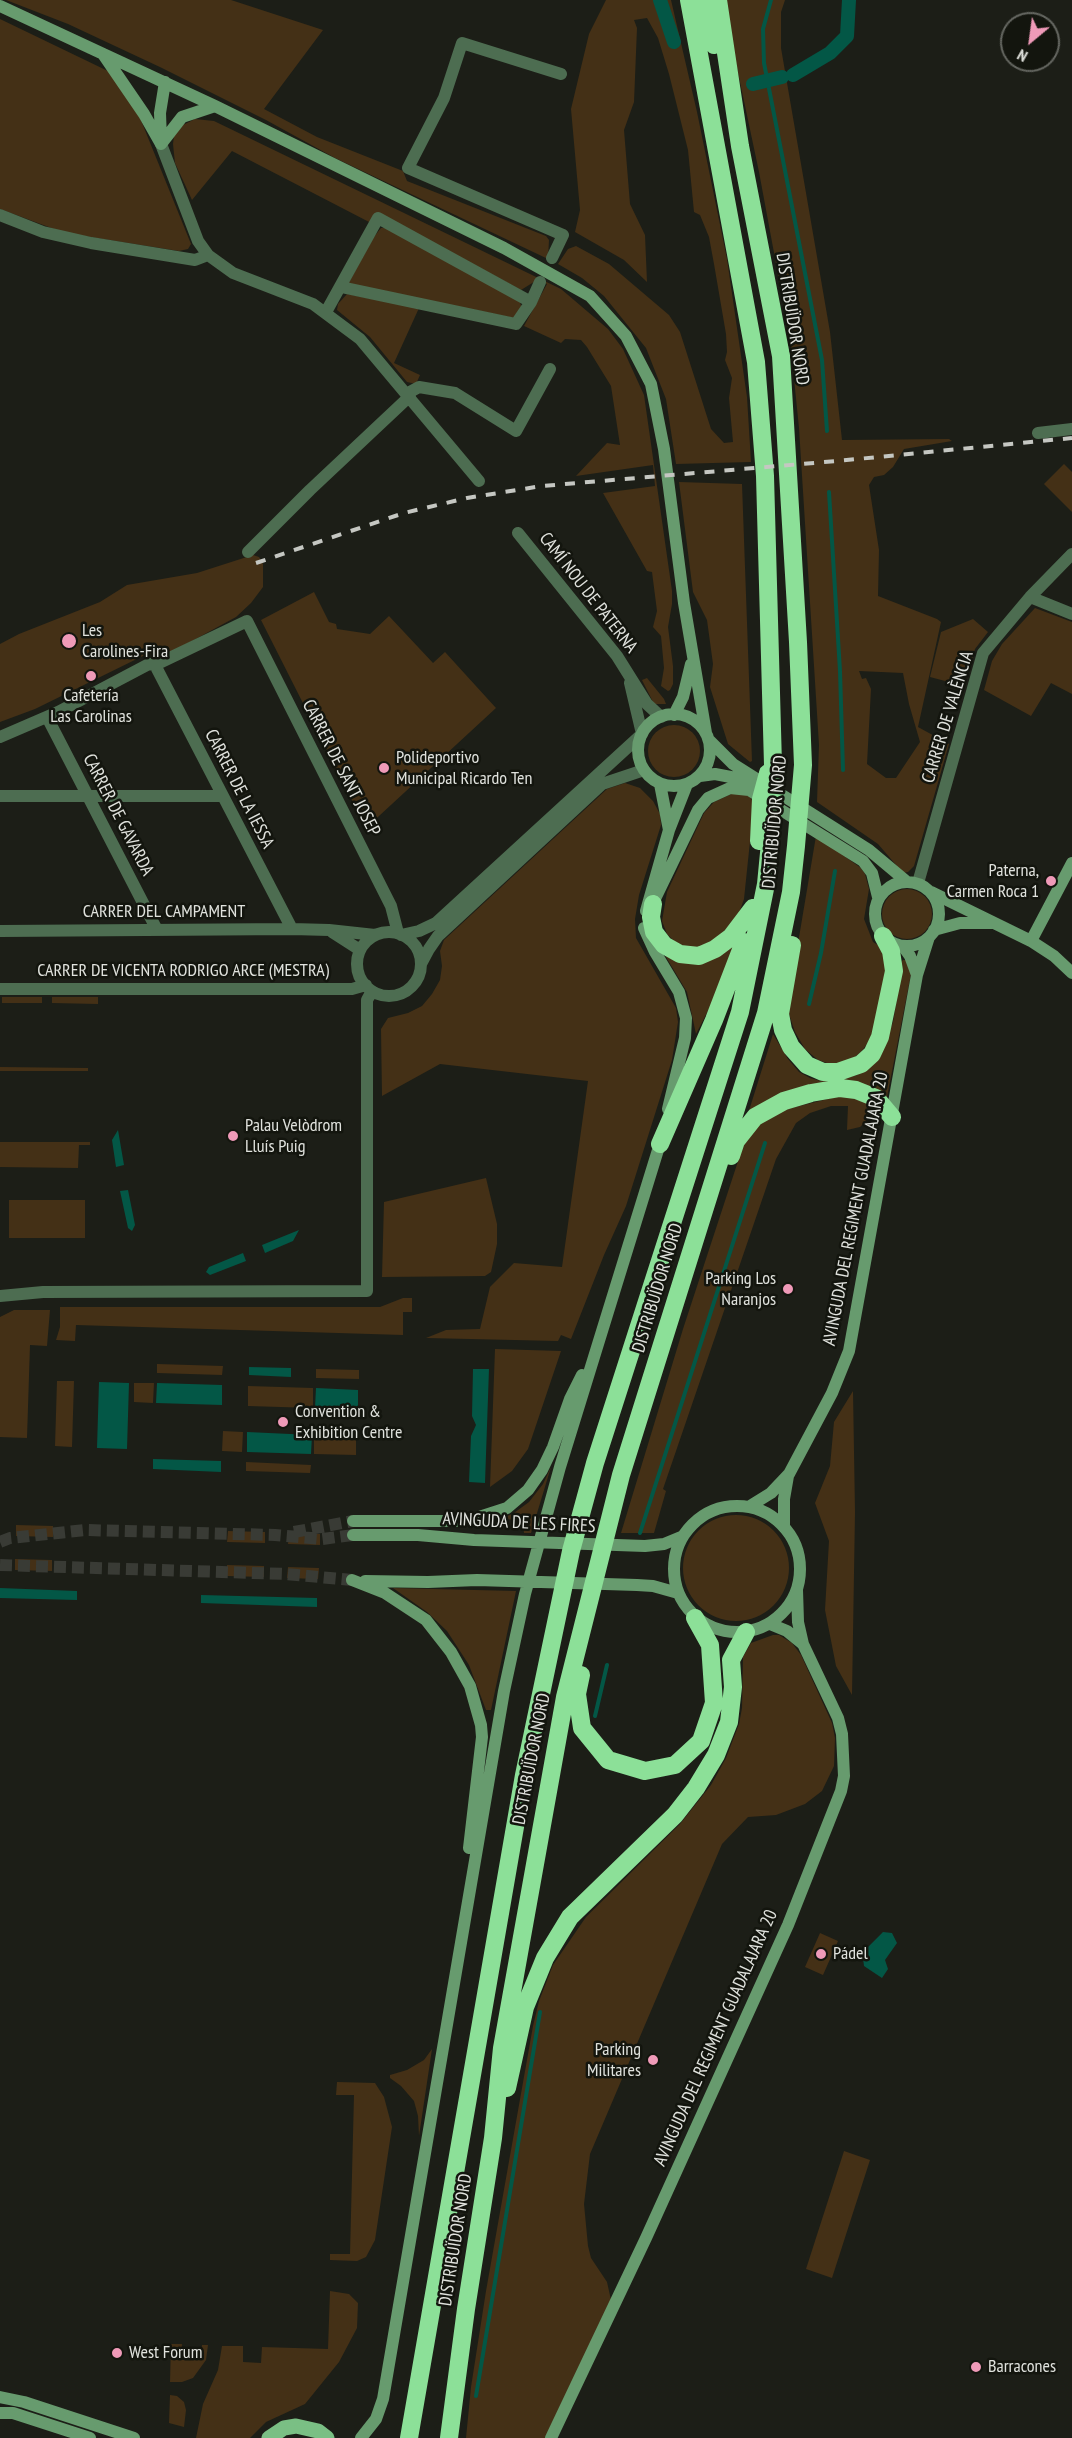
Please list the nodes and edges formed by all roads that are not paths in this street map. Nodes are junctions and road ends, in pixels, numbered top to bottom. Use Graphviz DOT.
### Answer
graph roads {
  1 [pos="680,0"];
  2 [pos="689,0"];
  3 [pos="703,0"];
  4 [pos="718,0"];
  5 [pos="0,6"];
  6 [pos="103,53"];
  7 [pos="561,74"];
  8 [pos="165,82"];
  9 [pos="214,106"];
  10 [pos="144,114"];
  11 [pos="161,144"];
  12 [pos="740,146"];
  13 [pos="717,151"];
  14 [pos="0,215"];
  15 [pos="208,255"];
  16 [pos="552,258"];
  17 [pos="540,282"];
  18 [pos="341,287"];
  19 [pos="531,302"];
  20 [pos="326,312"];
  21 [pos="550,369"];
  22 [pos="409,395"];
  23 [pos="1072,429"];
  24 [pos="1038,433"];
  25 [pos="479,481"];
  26 [pos="518,533"];
  27 [pos="248,552"];
  28 [pos="1072,554"];
  29 [pos="1030,597"];
  30 [pos="1072,614"];
  31 [pos="692,660"];
  32 [pos="155,665"];
  33 [pos="629,676"];
  34 [pos="674,715"];
  35 [pos="47,717"];
  36 [pos="661,717"];
  37 [pos="642,734"];
  38 [pos="0,737"];
  39 [pos="707,737"];
  40 [pos="772,760"];
  41 [pos="644,770"];
  42 [pos="700,776"];
  43 [pos="750,783"];
  44 [pos="660,784"];
  45 [pos="687,784"];
  46 [pos="0,796"];
  47 [pos="88,796"];
  48 [pos="223,796"];
  49 [pos="669,830"];
  50 [pos="796,846"];
  51 [pos="1072,863"];
  52 [pos="656,877"];
  53 [pos="912,882"];
  54 [pos="930,891"];
  55 [pos="878,897"];
  56 [pos="653,904"];
  57 [pos="753,908"];
  58 [pos="995,922"];
  59 [pos="292,929"];
  60 [pos="157,930"];
  61 [pos="329,930"];
  62 [pos="0,931"];
  63 [pos="400,934"];
  64 [pos="932,934"];
  65 [pos="375,935"];
  66 [pos="883,936"];
  67 [pos="1031,941"];
  68 [pos="903,946"];
  69 [pos="360,950"];
  70 [pos="421,964"];
  71 [pos="1072,974"];
  72 [pos="917,975"];
  73 [pos="369,988"];
  74 [pos="0,989"];
  75 [pos="892,1117"];
  76 [pos="660,1144"];
  77 [pos="698,1231"];
  78 [pos="0,1296"];
  79 [pos="595,1350"];
  80 [pos="789,1474"];
  81 [pos="750,1506"];
  82 [pos="353,1521"];
  83 [pos="784,1525"];
  84 [pos="353,1535"];
  85 [pos="681,1537"];
  86 [pos="600,1553"];
  87 [pos="797,1590"];
  88 [pos="678,1593"];
  89 [pos="696,1618"];
  90 [pos="770,1624"];
  91 [pos="746,1632"];
  92 [pos="803,1644"];
  93 [pos="467,1903"];
  94 [pos="493,2138"];
  95 [pos="0,2397"];
  96 [pos="0,2414"];
  97 [pos="90,2438"];
  98 [pos="134,2438"];
  99 [pos="269,2438"];
  100 [pos="327,2438"];
  101 [pos="361,2438"];
  102 [pos="410,2438"];
  103 [pos="449,2438"];
  104 [pos="551,2438"];
  1 -- 13 [label="highway"];
  2 -- 13 [label="highway"];
  3 -- 12 [label="highway"];
  4 -- 12 [label="highway"];
  5 -- 6 [label="street"];
  6 -- 8 [label="street"];
  6 -- 10 [label="street"];
  7 -- 16 [label="street"];
  8 -- 9 [label="street"];
  8 -- 10 [label="street"];
  8 -- 11 [label="street"];
  9 -- 11 [label="street"];
  9 -- 31 [label="street"];
  10 -- 11 [label="street"];
  11 -- 15 [label="street"];
  12 -- 50 [label="highway, DISTRIBUÏDOR NORD"];
  13 -- 40 [label="highway, DISTRIBUÏDOR NORD"];
  14 -- 15 [label="street"];
  15 -- 20 [label="street"];
  17 -- 19 [label="street"];
  18 -- 19 [label="street"];
  18 -- 19 [label="street"];
  18 -- 20 [label="street"];
  20 -- 22 [label="street"];
  21 -- 22 [label="street"];
  22 -- 25 [label="street"];
  22 -- 27 [label="street"];
  23 -- 24 [label="street"];
  26 -- 33 [label="street, CAMÍ NOU DE PATERNA"];
  28 -- 29 [label="street, CARRER DE VALÈNCIA"];
  29 -- 30 [label="street"];
  29 -- 53 [label="street, CARRER DE VALÈNCIA"];
  31 -- 34 [label="street"];
  31 -- 39 [label="street"];
  32 -- 35 [label="street"];
  32 -- 48 [label="street, CARRER DE LA IESSA"];
  32 -- 63 [label="street, CARRER DE SANT JOSEP"];
  33 -- 36 [label="street, CAMÍ NOU DE PATERNA"];
  33 -- 37 [label="street, CAMÍ NOU DE PATERNA"];
  34 -- 36 [label="street"];
  34 -- 39 [label="street"];
  35 -- 38 [label="street"];
  35 -- 47 [label="street, CARRER DE GAVARDA"];
  36 -- 37 [label="street"];
  37 -- 41 [label="street"];
  37 -- 63 [label="street"];
  39 -- 42 [label="street"];
  39 -- 43 [label="street"];
  40 -- 57 [label="highway"];
  40 -- 102 [label="highway, DISTRIBUÏDOR NORD"];
  41 -- 44 [label="street"];
  41 -- 70 [label="street"];
  42 -- 43 [label="street"];
  42 -- 45 [label="street"];
  43 -- 53 [label="street"];
  43 -- 55 [label="street"];
  43 -- 56 [label="street"];
  44 -- 45 [label="street"];
  44 -- 49 [label="street"];
  45 -- 49 [label="street"];
  46 -- 47 [label="street"];
  47 -- 48 [label="street"];
  47 -- 60 [label="street, CARRER DE GAVARDA"];
  48 -- 59 [label="street, CARRER DE LA IESSA"];
  49 -- 52 [label="street"];
  50 -- 66 [label="highway"];
  50 -- 77 [label="highway, DISTRIBUÏDOR NORD"];
  51 -- 67 [label="street"];
  52 -- 56 [label="street"];
  52 -- 76 [label="street"];
  53 -- 54 [label="street"];
  53 -- 55 [label="street"];
  54 -- 58 [label="street"];
  54 -- 64 [label="street"];
  55 -- 66 [label="street"];
  56 -- 57 [label="highway"];
  57 -- 76 [label="highway"];
  58 -- 64 [label="street"];
  58 -- 67 [label="street"];
  59 -- 60 [label="street, CARRER DEL CAMPAMENT"];
  59 -- 61 [label="street, CARRER DEL CAMPAMENT"];
  60 -- 62 [label="street, CARRER DEL CAMPAMENT"];
  61 -- 65 [label="street, CARRER DEL CAMPAMENT"];
  61 -- 69 [label="street"];
  63 -- 65 [label="street"];
  63 -- 70 [label="street"];
  64 -- 68 [label="street"];
  64 -- 72 [label="street, AVINGUDA DEL REGIMENT GUADALAJARA 20"];
  65 -- 69 [label="street"];
  66 -- 68 [label="street"];
  67 -- 71 [label="street"];
  68 -- 72 [label="street"];
  69 -- 73 [label="street"];
  70 -- 73 [label="street"];
  72 -- 75 [label="street, AVINGUDA DEL REGIMENT GUADALAJARA 20"];
  73 -- 74 [label="street, CARRER DE VICENTA RODRIGO ARCE (MESTRA)"];
  73 -- 78 [label="street"];
  75 -- 77 [label="highway"];
  75 -- 80 [label="street, AVINGUDA DEL REGIMENT GUADALAJARA 20"];
  76 -- 79 [label="street"];
  77 -- 86 [label="highway, DISTRIBUÏDOR NORD"];
  79 -- 82 [label="street"];
  79 -- 93 [label="street"];
  80 -- 81 [label="street, AVINGUDA DEL REGIMENT GUADALAJARA 20"];
  80 -- 83 [label="street, AVINGUDA DEL REGIMENT GUADALAJARA 20"];
  81 -- 83 [label="street"];
  81 -- 85 [label="street"];
  83 -- 87 [label="street"];
  84 -- 85 [label="street, AVINGUDA DE LES FIRES"];
  85 -- 88 [label="street"];
  86 -- 89 [label="highway"];
  86 -- 94 [label="highway, DISTRIBUÏDOR NORD"];
  87 -- 90 [label="street"];
  87 -- 92 [label="street, AVINGUDA DEL REGIMENT GUADALAJARA 20"];
  88 -- 89 [label="street"];
  88 -- 93 [label="street"];
  89 -- 91 [label="street"];
  90 -- 91 [label="street"];
  90 -- 92 [label="street"];
  91 -- 94 [label="highway"];
  92 -- 104 [label="street, AVINGUDA DEL REGIMENT GUADALAJARA 20"];
  93 -- 101 [label="street"];
  94 -- 103 [label="highway, DISTRIBUÏDOR NORD"];
  95 -- 98 [label="street"];
  96 -- 97 [label="street"];
  99 -- 100 [label="main road"];
}
